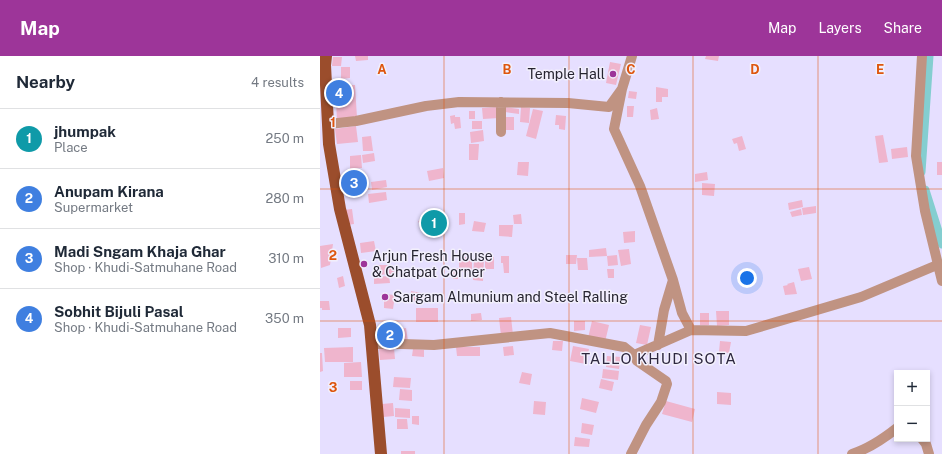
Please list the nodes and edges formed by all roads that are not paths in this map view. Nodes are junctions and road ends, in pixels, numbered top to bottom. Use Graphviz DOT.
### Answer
graph roads {
  1 [pos="326,56"];
  2 [pos="632,56"];
  3 [pos="922,56"];
  4 [pos="622,89"];
  5 [pos="501,102"];
  6 [pos="609,107"];
  7 [pos="616,120"];
  8 [pos="329,124"];
  9 [pos="501,132"];
  10 [pos="324,144"];
  11 [pos="937,265"];
  12 [pos="673,280"];
  13 [pos="942,281"];
  14 [pos="691,330"];
  15 [pos="372,344"];
  16 [pos="658,346"];
  17 [pos="634,356"];
  18 [pos="894,430"];
  19 [pos="924,442"];
  20 [pos="380,454"];
  21 [pos="631,454"];
  22 [pos="852,454"];
  23 [pos="928,454"];
  1 -- 8 [label="main road"];
  2 -- 4 [label="street"];
  3 -- 11 [label="street"];
  4 -- 6 [label="street"];
  4 -- 7 [label="street"];
  5 -- 6 [label="street"];
  5 -- 8 [label="street"];
  5 -- 9 [label="street"];
  6 -- 7 [label="street"];
  7 -- 12 [label="street"];
  8 -- 10 [label="main road"];
  10 -- 15 [label="main road"];
  11 -- 13 [label="street"];
  11 -- 14 [label="street"];
  12 -- 14 [label="street"];
  12 -- 16 [label="street"];
  14 -- 16 [label="street"];
  15 -- 17 [label="street"];
  15 -- 20 [label="main road"];
  16 -- 17 [label="street"];
  17 -- 21 [label="street"];
  18 -- 22 [label="street"];
  19 -- 23 [label="street"];
}
